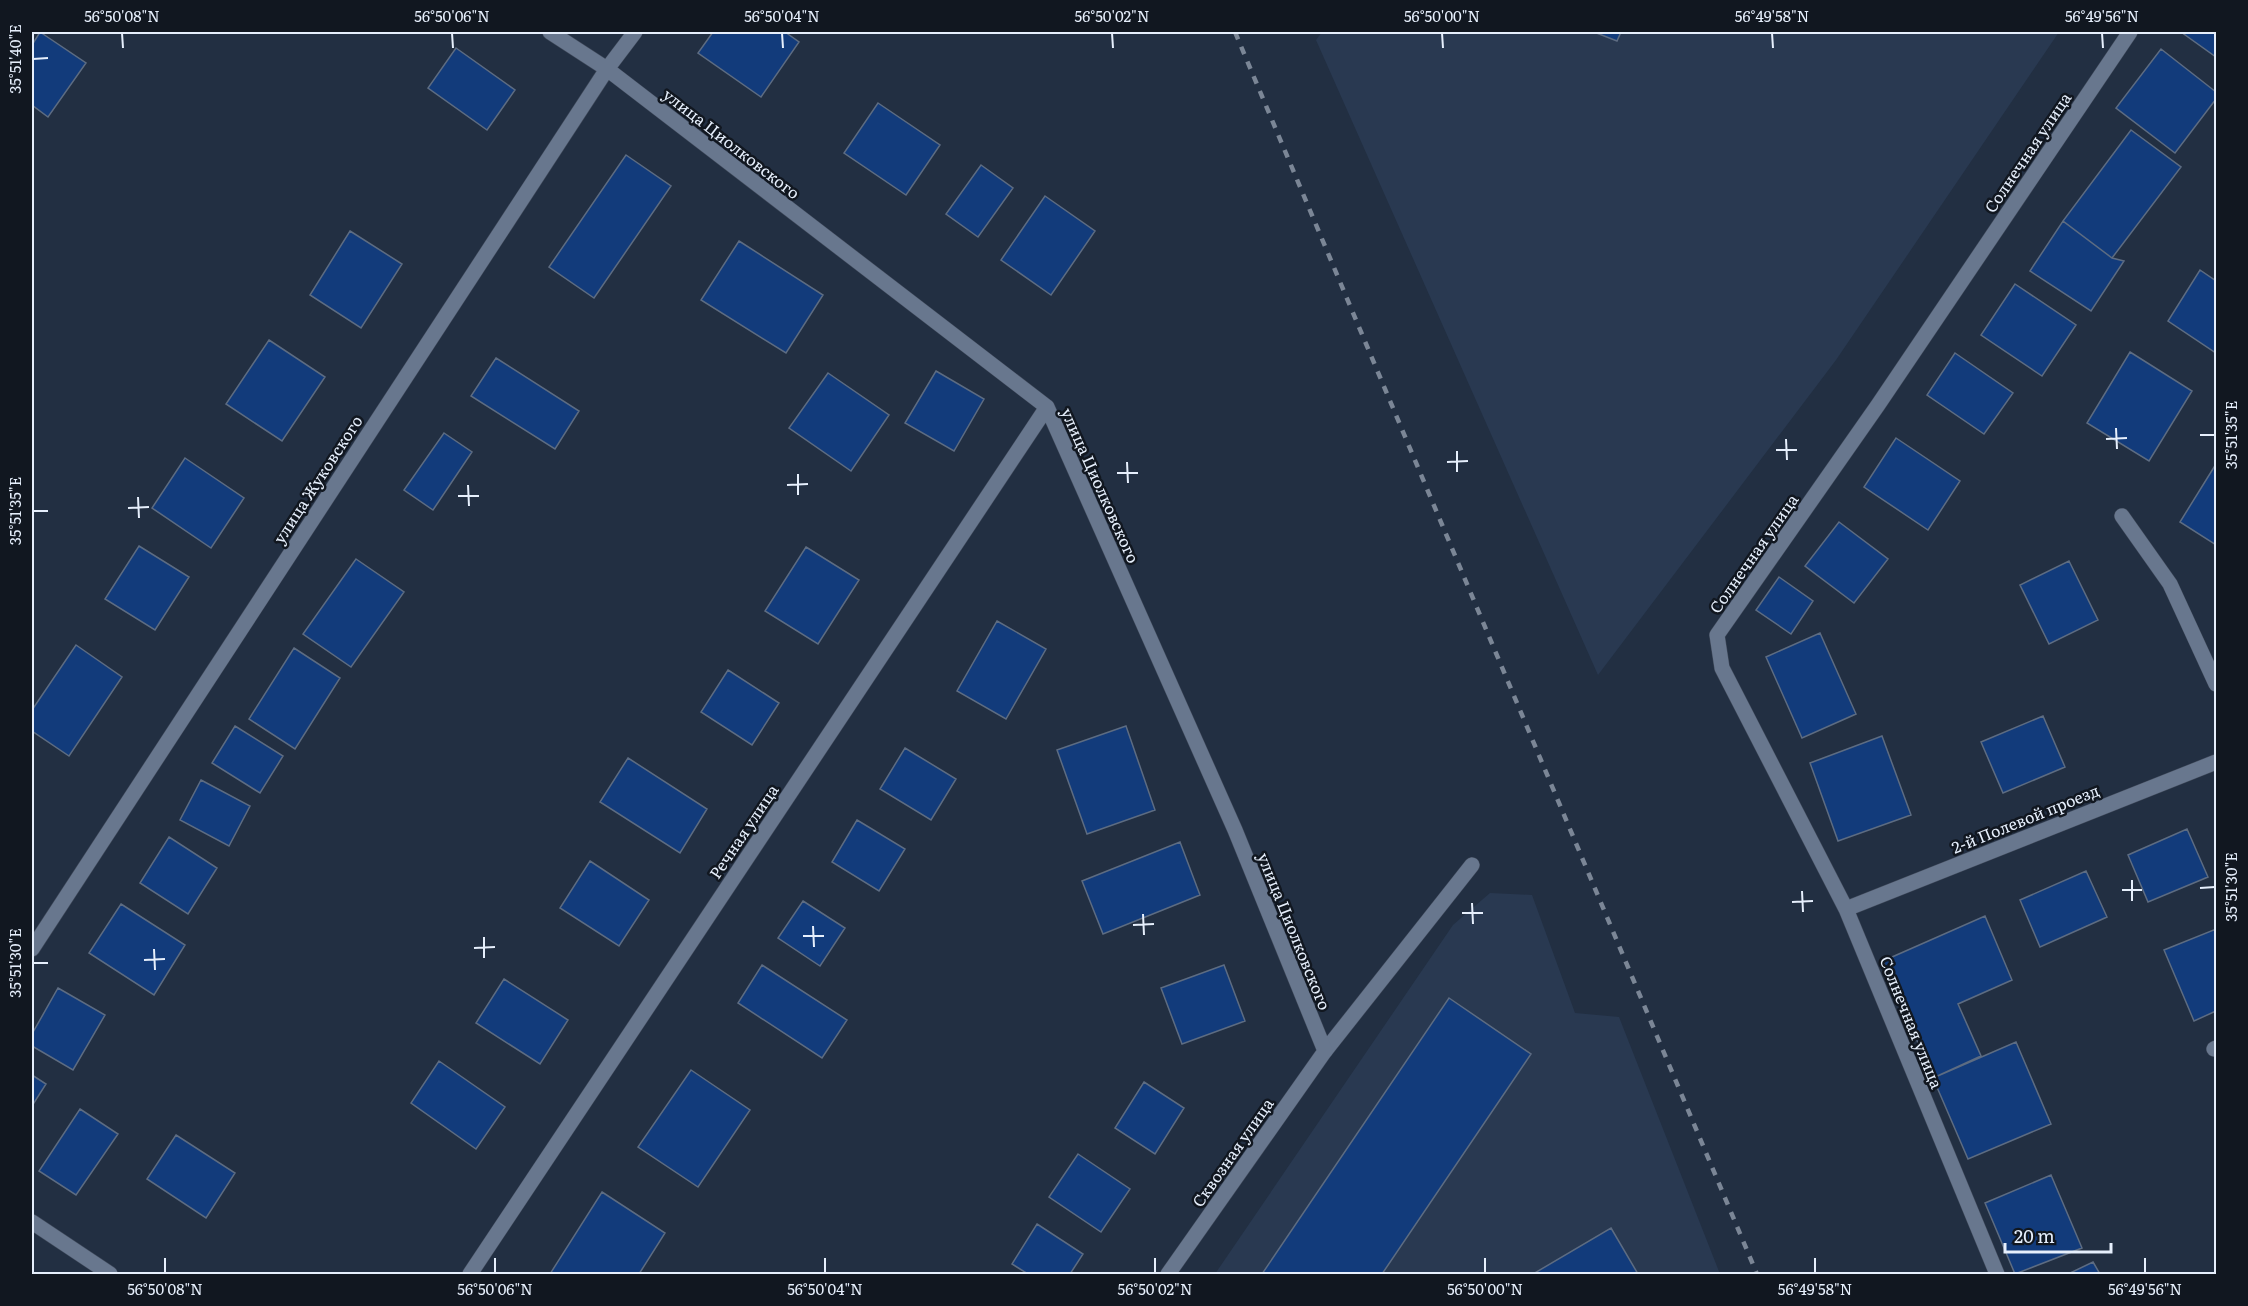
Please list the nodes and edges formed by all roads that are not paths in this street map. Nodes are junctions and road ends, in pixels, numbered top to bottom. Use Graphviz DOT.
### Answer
graph roads {
  1 [pos="550,32"];
  2 [pos="635,32"];
  3 [pos="2130,32"];
  4 [pos="607,69"];
  5 [pos="1047,407"];
  6 [pos="2122,516"];
  7 [pos="2217,684"];
  8 [pos="2217,762"];
  9 [pos="1472,865"];
  10 [pos="1846,909"];
  11 [pos="32,949"];
  12 [pos="1325,1051"];
  13 [pos="32,1222"];
  14 [pos="110,1275"];
  15 [pos="470,1275"];
  16 [pos="1168,1275"];
  17 [pos="1997,1275"];
  1 -- 4 [label="street, улица Циолковского"];
  2 -- 4 [label="street, улица Жуковского"];
  3 -- 10 [label="street, Солнечная улица"];
  4 -- 5 [label="street, улица Циолковского"];
  4 -- 11 [label="street, улица Жуковского"];
  5 -- 12 [label="street, улица Циолковского"];
  5 -- 15 [label="street, Речная улица"];
  6 -- 7 [label="street"];
  8 -- 10 [label="street, 2-й Полевой проезд"];
  9 -- 12 [label="street, Сквозная улица"];
  10 -- 17 [label="street, Солнечная улица"];
  12 -- 16 [label="street, Сквозная улица"];
  13 -- 14 [label="street"];
}
